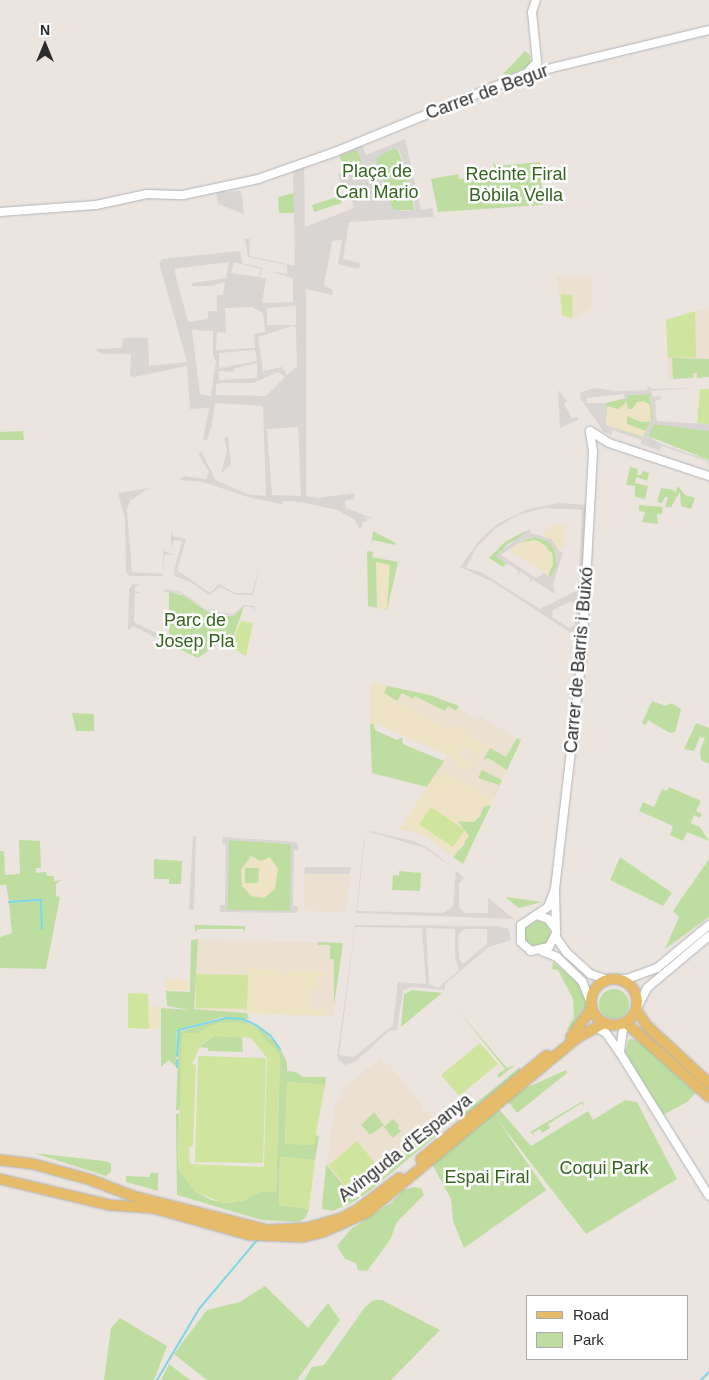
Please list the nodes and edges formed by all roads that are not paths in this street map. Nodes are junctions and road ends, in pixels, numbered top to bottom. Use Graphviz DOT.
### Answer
graph roads {
  1 [pos="536,0"];
  2 [pos="709,30"];
  3 [pos="523,75"];
  4 [pos="0,212"];
  5 [pos="709,476"];
  6 [pos="555,889"];
  7 [pos="537,915"];
  8 [pos="709,924"];
  9 [pos="555,932"];
  10 [pos="709,936"];
  11 [pos="542,951"];
  12 [pos="613,979"];
  13 [pos="591,1005"];
  14 [pos="637,1008"];
  15 [pos="625,1023"];
  16 [pos="603,1027"];
  17 [pos="647,1034"];
  18 [pos="620,1053"];
  19 [pos="709,1083"];
  20 [pos="709,1097"];
  21 [pos="0,1160"];
  22 [pos="0,1179"];
  23 [pos="115,1188"];
  24 [pos="709,1196"];
  25 [pos="109,1206"];
  1 -- 3 [label="street"];
  2 -- 3 [label="street, Carrer de Begur"];
  3 -- 4 [label="street, Carrer de Begur"];
  5 -- 6 [label="street, Carrer de Barris i Buixó"];
  6 -- 7 [label="street, Carrer de Barris i Buixó"];
  6 -- 9 [label="street, Carrer de Barris i Buixó"];
  7 -- 9 [label="street"];
  7 -- 11 [label="street"];
  8 -- 12 [label="street"];
  9 -- 11 [label="street"];
  9 -- 12 [label="street"];
  10 -- 14 [label="street"];
  11 -- 13 [label="street"];
  12 -- 13 [label="main road"];
  12 -- 14 [label="main road"];
  13 -- 16 [label="main road"];
  13 -- 23 [label="main road, Avinguda d'Espanya"];
  14 -- 15 [label="main road"];
  14 -- 17 [label="main road"];
  15 -- 16 [label="main road"];
  15 -- 17 [label="main road"];
  15 -- 18 [label="street"];
  16 -- 18 [label="street"];
  16 -- 25 [label="main road, Avinguda d'Espanya"];
  17 -- 19 [label="main road"];
  17 -- 20 [label="main road"];
  18 -- 24 [label="street"];
  21 -- 23 [label="main road, Avinguda d'Espanya"];
  22 -- 25 [label="main road, Avinguda d'Espanya"];
  23 -- 25 [label="main road"];
}
